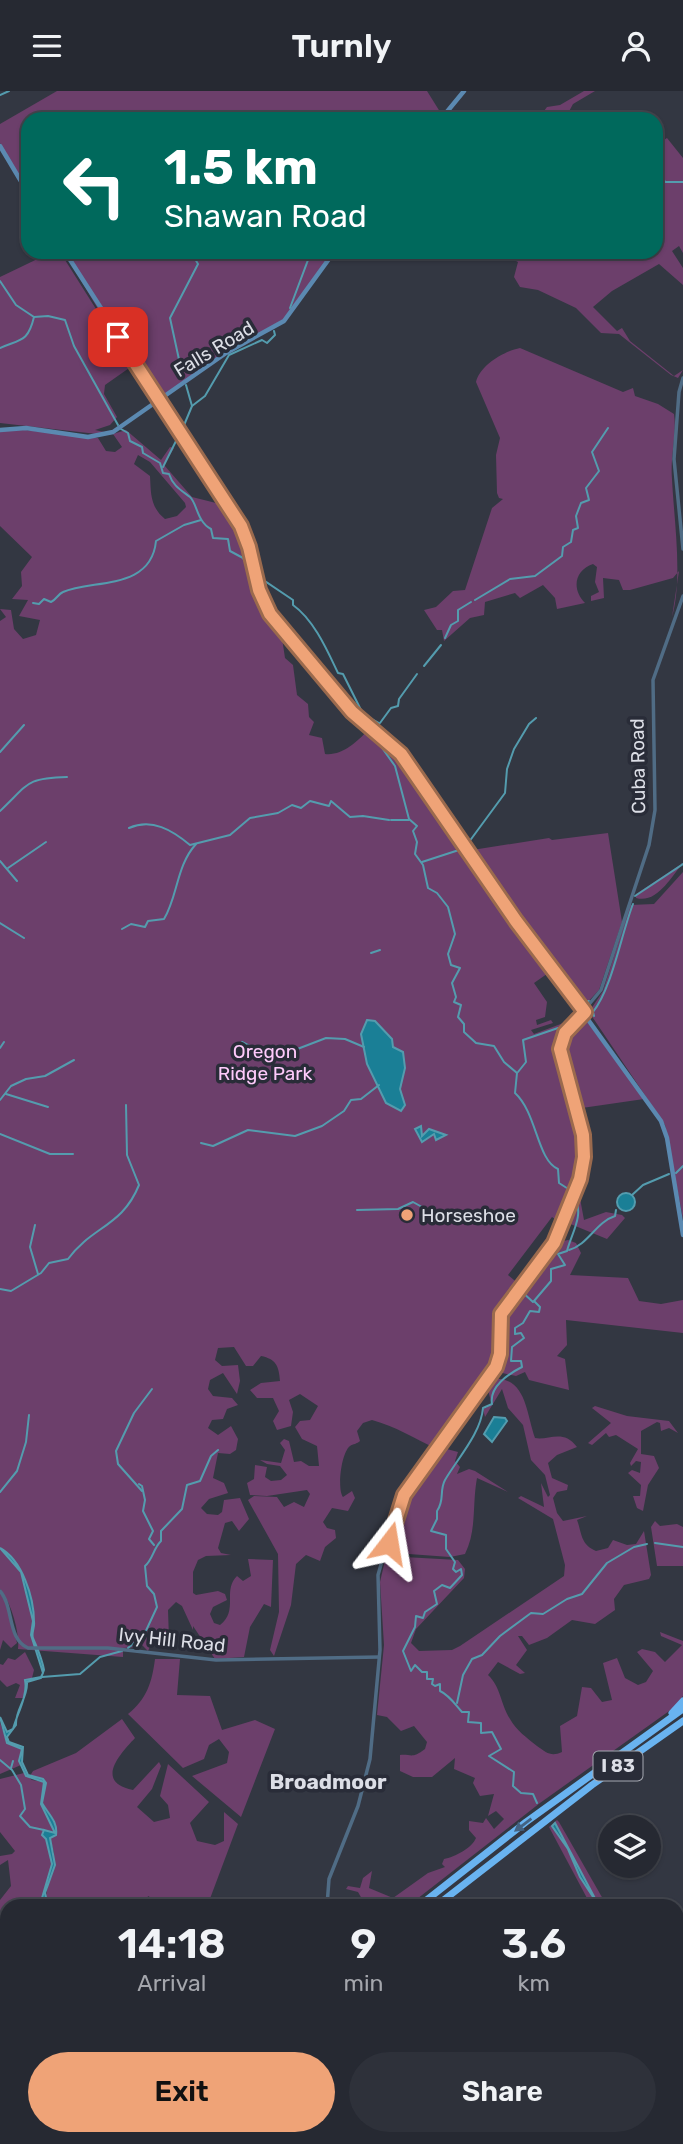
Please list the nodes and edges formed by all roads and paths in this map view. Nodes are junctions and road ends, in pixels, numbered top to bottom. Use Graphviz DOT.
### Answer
graph roads {
  1 [pos="464,91"];
  2 [pos="447,112"];
  3 [pos="0,146"];
  4 [pos="21,181"];
  5 [pos="69,259"];
  6 [pos="329,259"];
  7 [pos="683,377"];
  8 [pos="159,400"];
  9 [pos="0,430"];
  10 [pos="683,549"];
  11 [pos="683,596"];
  12 [pos="585,1012"];
  13 [pos="683,1235"];
  14 [pos="0,1591"];
  15 [pos="380,1657"];
  16 [pos="683,1701"];
  17 [pos="683,1709"];
  18 [pos="683,1724"];
  19 [pos="645,1736"];
  20 [pos="555,1814"];
  21 [pos="328,1899"];
  22 [pos="428,1899"];
  23 [pos="445,1899"];
  1 -- 2 [label="main road"];
  3 -- 4 [label="main road"];
  5 -- 8 [label="main road"];
  6 -- 8 [label="main road, Falls Road"];
  7 -- 10 [label="street"];
  8 -- 9 [label="main road, Falls Road"];
  8 -- 12 [label="main road"];
  11 -- 12 [label="street, Cuba Road"];
  12 -- 13 [label="main road"];
  12 -- 15 [label="street, Cuba Road"];
  14 -- 15 [label="street, Ivy Hill Road"];
  15 -- 21 [label="street"];
  16 -- 19 [label="highway"];
  17 -- 19 [label="highway, I 83"];
  18 -- 20 [label="highway, I 83"];
  18 -- 20 [label="highway"];
  19 -- 22 [label="highway, I 83, one-way"];
  20 -- 23 [label="highway, I 83"];
}
